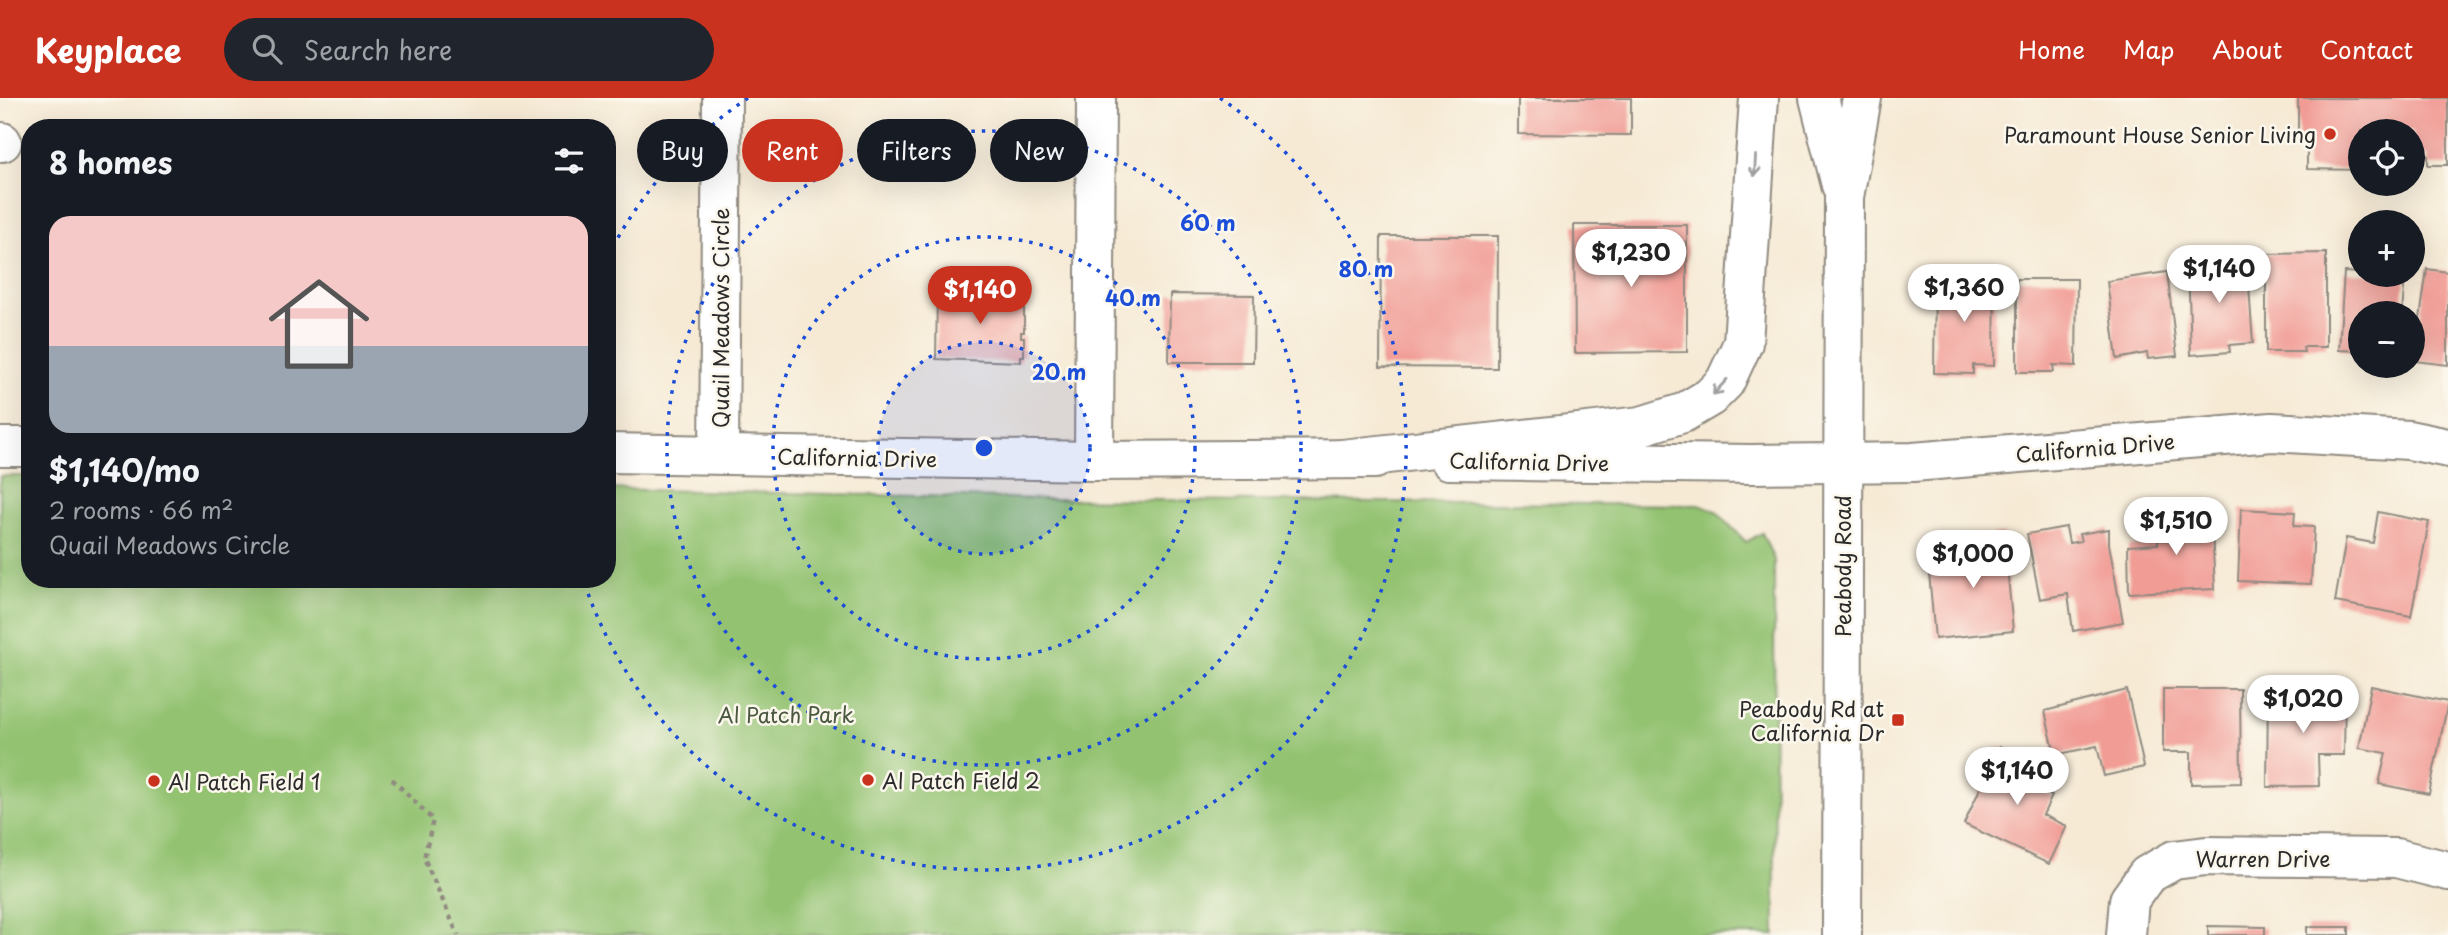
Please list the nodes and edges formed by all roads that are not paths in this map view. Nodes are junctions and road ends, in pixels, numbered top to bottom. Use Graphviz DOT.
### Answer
graph roads {
  1 [pos="722,98"];
  2 [pos="1096,98"];
  3 [pos="1759,98"];
  4 [pos="1819,98"];
  5 [pos="1862,98"];
  6 [pos="1844,197"];
  7 [pos="0,447"];
  8 [pos="21,447"];
  9 [pos="2448,448"];
  10 [pos="616,453"];
  11 [pos="719,454"];
  12 [pos="1342,459"];
  13 [pos="1094,461"];
  14 [pos="1843,464"];
  15 [pos="2448,871"];
  16 [pos="1842,935"];
  17 [pos="2126,935"];
  1 -- 11 [label="street, Quail Meadows Circle"];
  2 -- 13 [label="street"];
  3 -- 12 [label="street, one-way"];
  4 -- 6 [label="street, Peabody Road"];
  5 -- 6 [label="street, Peabody Road"];
  6 -- 14 [label="street, Peabody Road"];
  7 -- 8 [label="street"];
  9 -- 14 [label="street, California Drive"];
  10 -- 11 [label="street, California Drive"];
  11 -- 13 [label="street, California Drive"];
  12 -- 13 [label="street, California Drive"];
  12 -- 14 [label="street, California Drive"];
  14 -- 16 [label="street, Peabody Road"];
  15 -- 17 [label="street, Warren Drive"];
}
